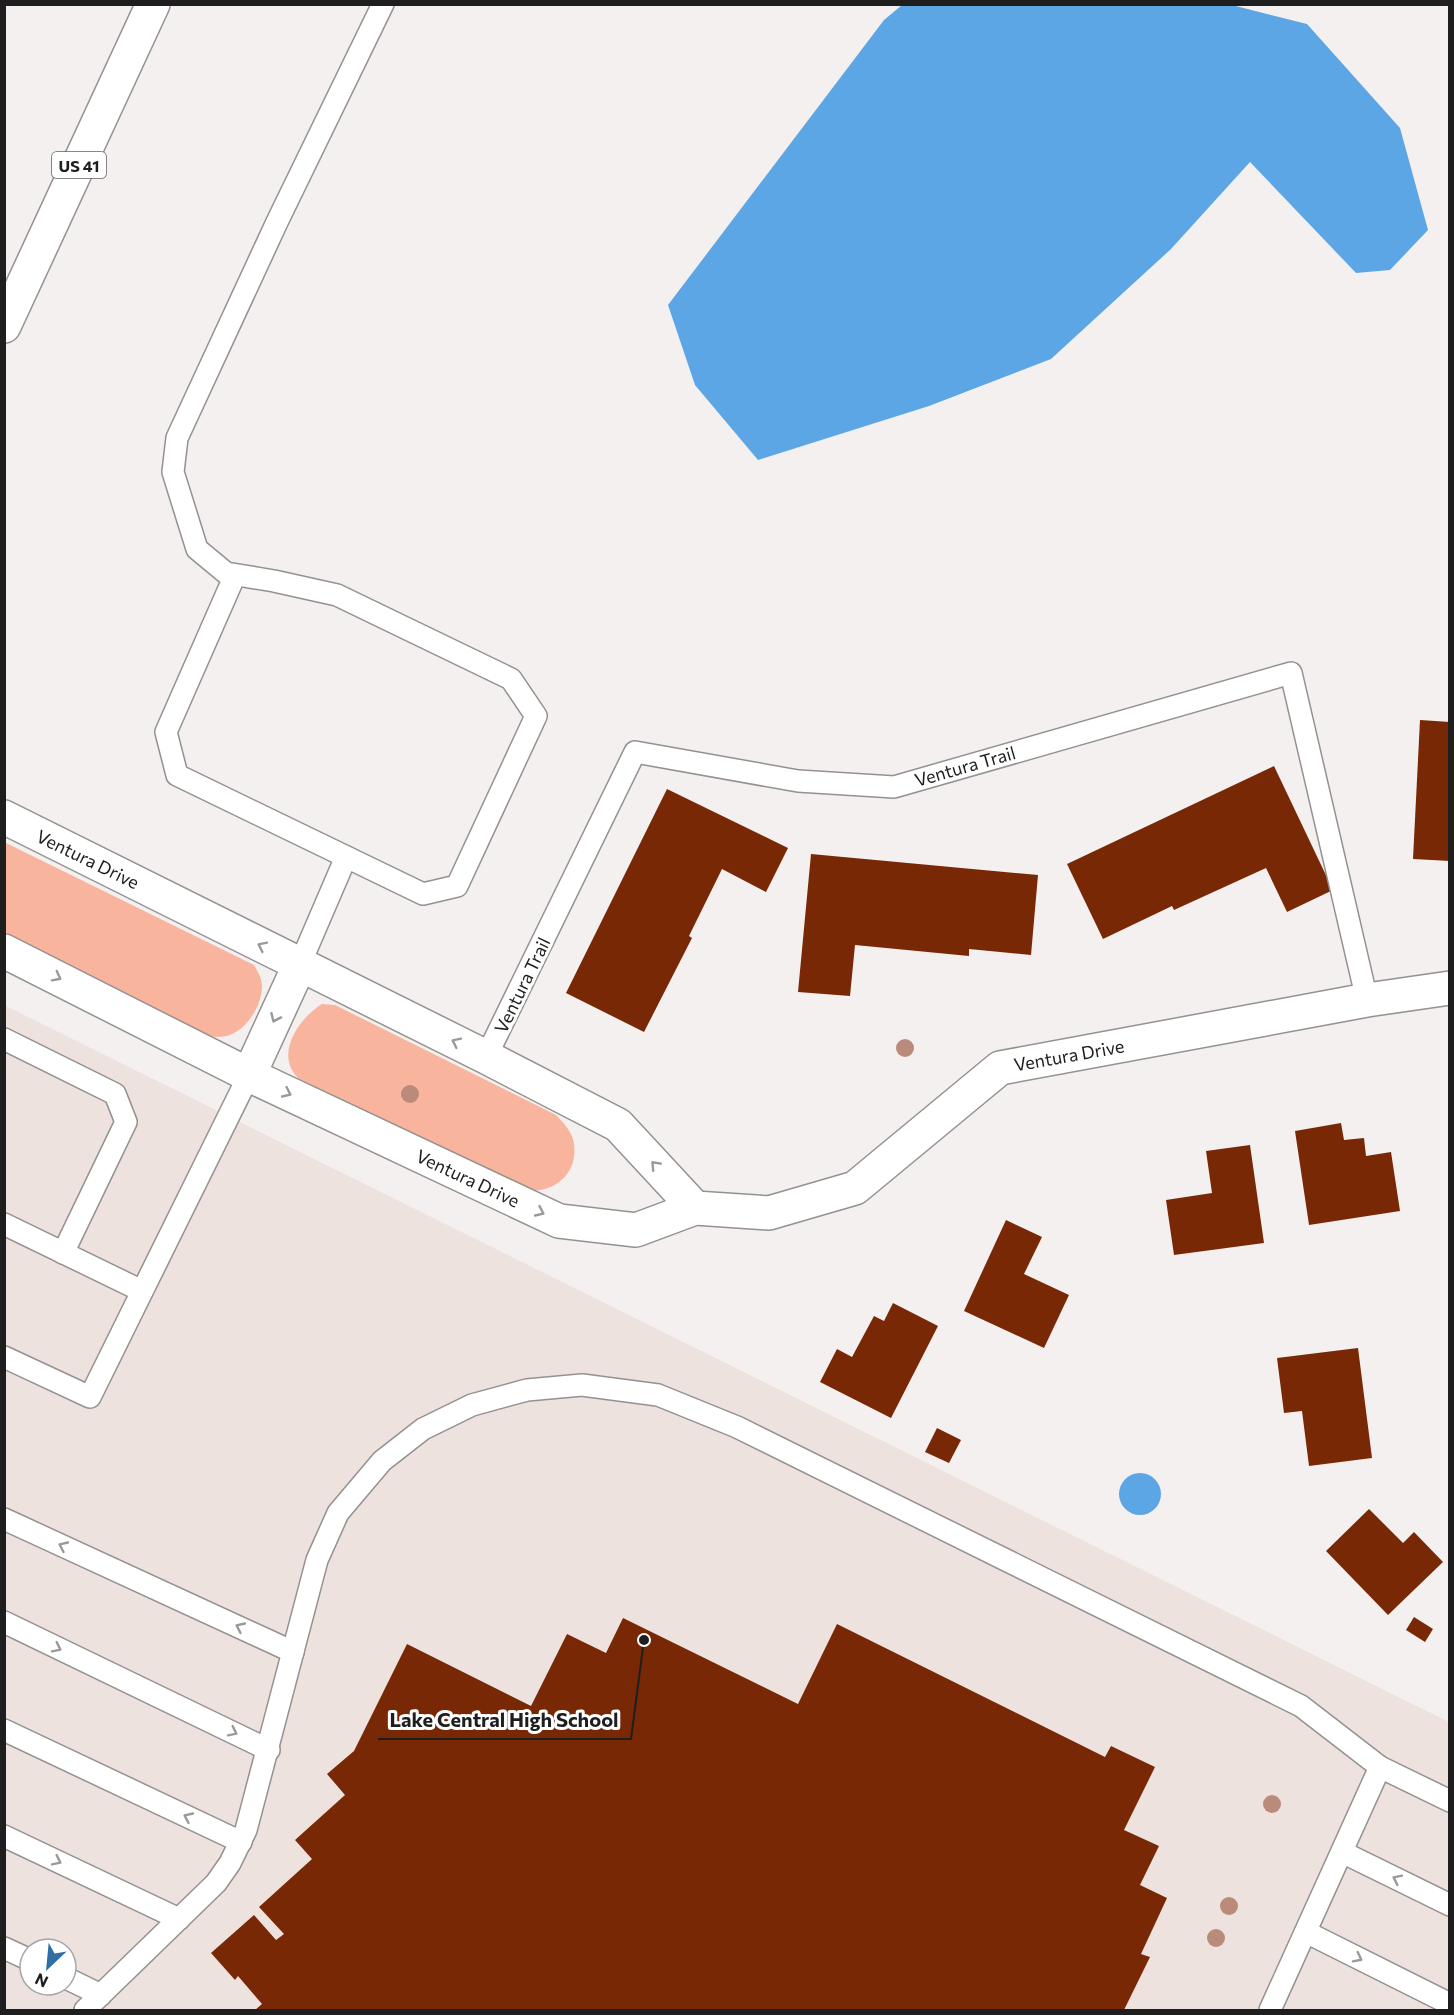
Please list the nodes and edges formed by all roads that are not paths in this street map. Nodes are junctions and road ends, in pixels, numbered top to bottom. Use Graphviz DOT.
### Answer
graph roads {
  1 [pos="153,4"];
  2 [pos="383,4"];
  3 [pos="4,326"];
  4 [pos="236,575"];
  5 [pos="4,817"];
  6 [pos="346,857"];
  7 [pos="4,951"];
  8 [pos="300,964"];
  9 [pos="1449,993"];
  10 [pos="1367,1000"];
  11 [pos="4,1039"];
  12 [pos="486,1057"];
  13 [pos="249,1075"];
  14 [pos="695,1208"];
  15 [pos="4,1224"];
  16 [pos="63,1252"];
  17 [pos="142,1291"];
  18 [pos="4,1357"];
  19 [pos="4,1519"];
  20 [pos="4,1622"];
  21 [pos="293,1652"];
  22 [pos="4,1730"];
  23 [pos="269,1750"];
  24 [pos="1380,1767"];
  25 [pos="1449,1802"];
  26 [pos="4,1836"];
  27 [pos="241,1842"];
  28 [pos="1342,1852"];
  29 [pos="1449,1905"];
  30 [pos="178,1919"];
  31 [pos="1306,1932"];
  32 [pos="4,1948"];
  33 [pos="18,1954"];
  34 [pos="78,1984"];
  35 [pos="101,1995"];
  36 [pos="1449,2004"];
  37 [pos="85,2010"];
  38 [pos="1273,2010"];
  1 -- 3 [label="main road, US 41"];
  2 -- 4 [label="lane"];
  4 -- 6 [label="lane"];
  4 -- 6 [label="lane"];
  8 -- 5 [label="main road, Ventura Drive, one-way"];
  6 -- 8 [label="lane"];
  7 -- 13 [label="main road, Ventura Drive, one-way"];
  12 -- 8 [label="main road, Ventura Drive, one-way"];
  8 -- 13 [label="main road, one-way"];
  9 -- 10 [label="main road, Ventura Drive"];
  10 -- 12 [label="lane, Ventura Trail"];
  10 -- 14 [label="main road, Ventura Drive"];
  11 -- 16 [label="lane"];
  14 -- 12 [label="main road, Ventura Drive, one-way"];
  13 -- 14 [label="main road, Ventura Drive, one-way"];
  13 -- 17 [label="lane"];
  15 -- 16 [label="lane"];
  16 -- 17 [label="lane"];
  17 -- 18 [label="lane"];
  21 -- 19 [label="lane, one-way"];
  20 -- 23 [label="lane, one-way"];
  21 -- 23 [label="lane"];
  21 -- 24 [label="lane"];
  27 -- 22 [label="lane, one-way"];
  23 -- 27 [label="lane"];
  24 -- 25 [label="lane"];
  24 -- 28 [label="lane"];
  26 -- 30 [label="lane, one-way"];
  27 -- 30 [label="lane"];
  29 -- 28 [label="lane, one-way"];
  28 -- 31 [label="lane"];
  30 -- 35 [label="lane"];
  31 -- 36 [label="lane, one-way"];
  31 -- 38 [label="lane"];
  32 -- 33 [label="lane"];
  34 -- 35 [label="lane"];
  35 -- 37 [label="lane"];
}
